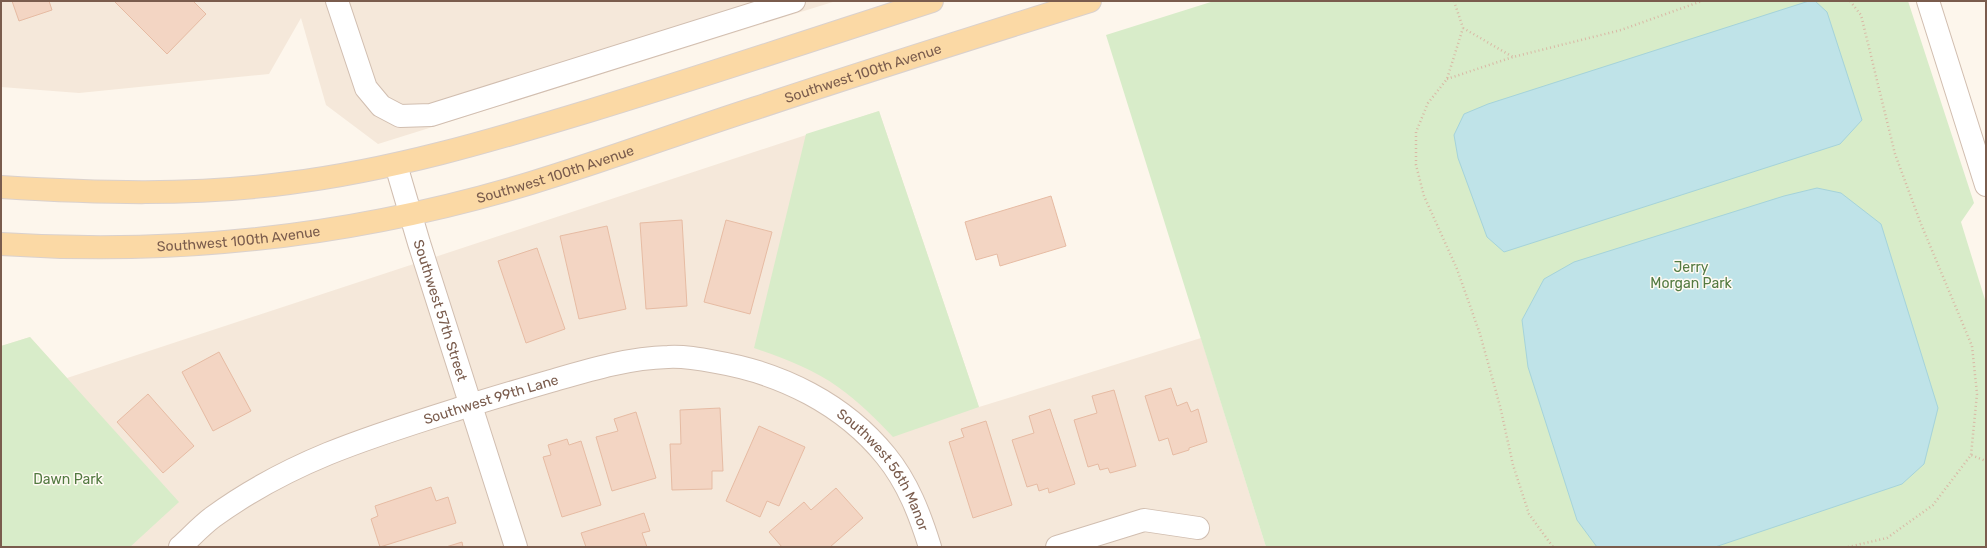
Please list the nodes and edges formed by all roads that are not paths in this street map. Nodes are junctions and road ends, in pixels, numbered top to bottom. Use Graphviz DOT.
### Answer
graph roads {
  1 [pos="337,1"];
  2 [pos="794,1"];
  3 [pos="932,1"];
  4 [pos="1090,1"];
  5 [pos="1928,1"];
  6 [pos="396,164"];
  7 [pos="1986,185"];
  8 [pos="1,187"];
  9 [pos="410,215"];
  10 [pos="1,244"];
  11 [pos="824,402"];
  12 [pos="471,405"];
  13 [pos="1198,528"];
  14 [pos="180,547"];
  15 [pos="516,547"];
  16 [pos="930,547"];
  17 [pos="1058,547"];
  1 -- 2 [label="street"];
  3 -- 6 [label="main road"];
  4 -- 9 [label="main road, Southwest 100th Avenue"];
  5 -- 7 [label="street"];
  6 -- 8 [label="main road"];
  6 -- 9 [label="street, Southwest 57th Street"];
  9 -- 10 [label="main road, Southwest 100th Avenue"];
  9 -- 12 [label="street, Southwest 57th Street"];
  11 -- 12 [label="street, Southwest 99th Lane"];
  11 -- 16 [label="street, Southwest 56th Manor"];
  12 -- 14 [label="street, Southwest 99th Lane"];
  12 -- 15 [label="street, Southwest 57th Street"];
  13 -- 17 [label="street"];
}
